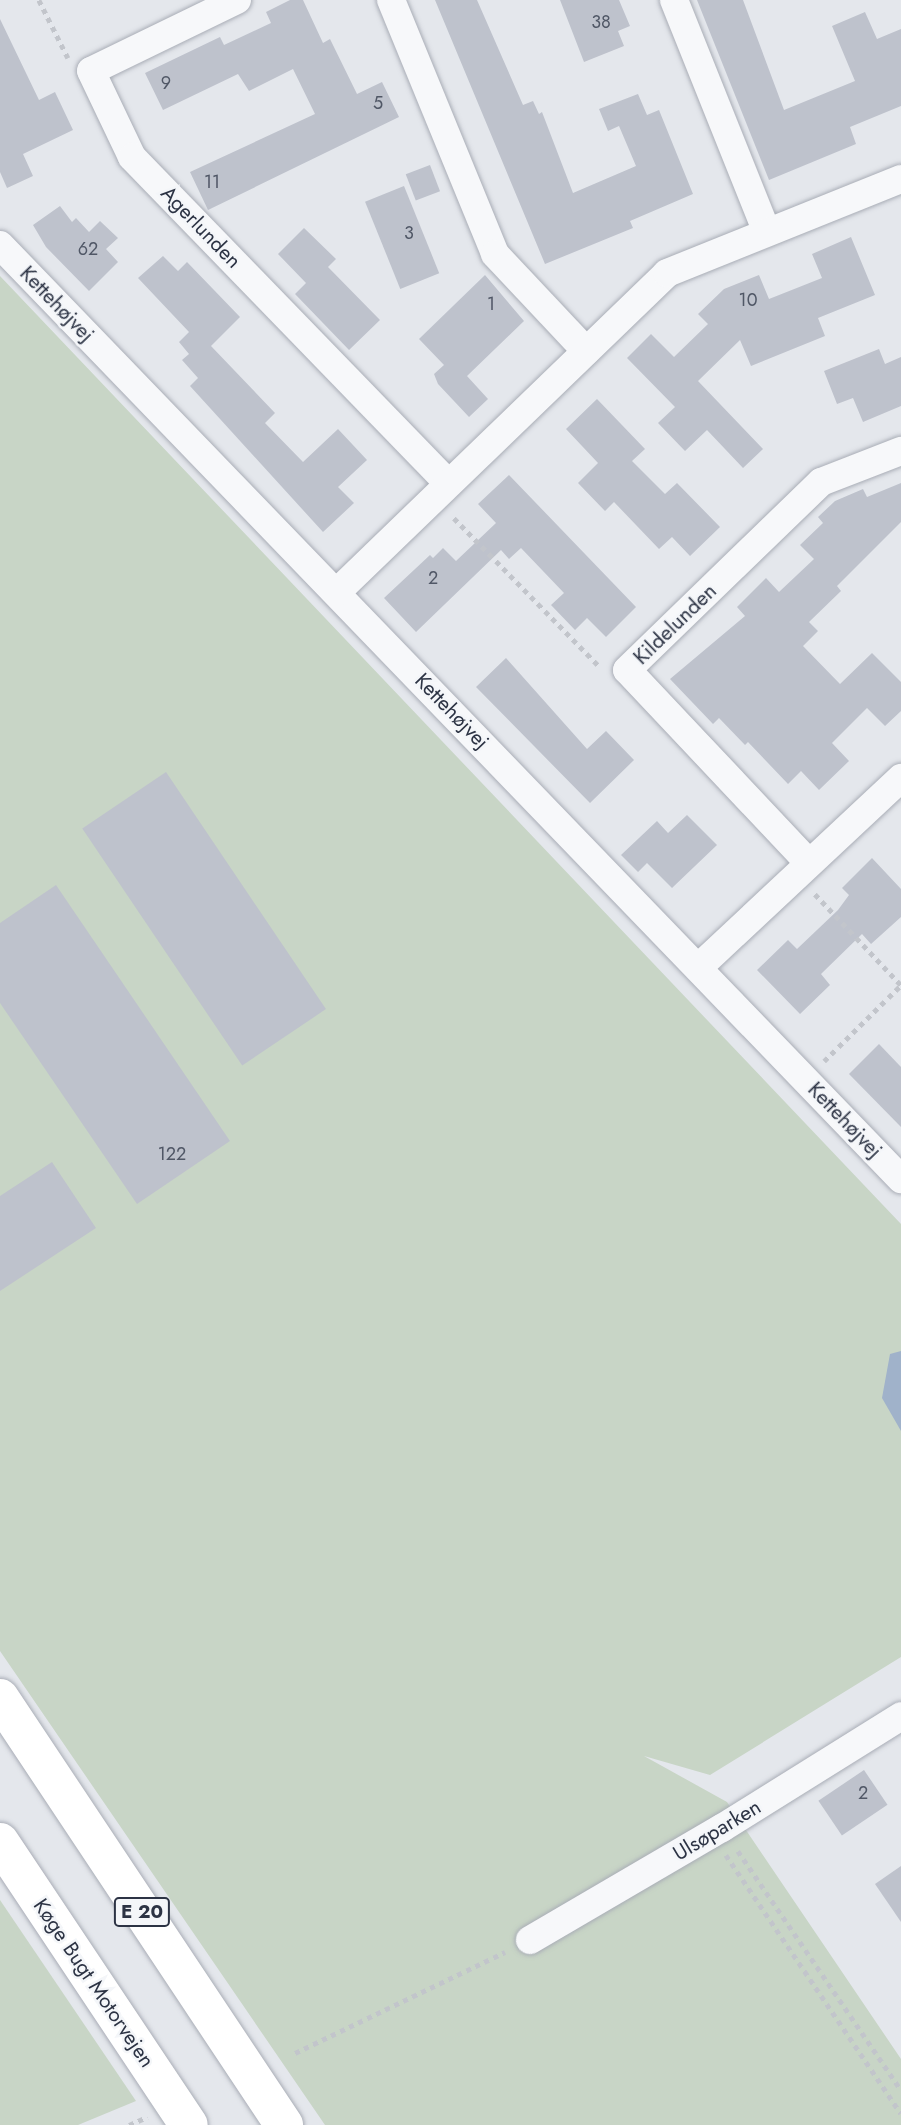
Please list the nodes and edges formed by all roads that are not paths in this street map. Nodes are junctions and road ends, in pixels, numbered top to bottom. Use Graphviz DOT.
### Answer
graph roads {
  1 [pos="237,0"];
  2 [pos="391,0"];
  3 [pos="674,0"];
  4 [pos="901,179"];
  5 [pos="767,232"];
  6 [pos="0,246"];
  7 [pos="586,351"];
  8 [pos="901,451"];
  9 [pos="441,490"];
  10 [pos="337,592"];
  11 [pos="901,778"];
  12 [pos="803,869"];
  13 [pos="699,967"];
  14 [pos="901,1179"];
  15 [pos="0,1698"];
  16 [pos="901,1716"];
  17 [pos="0,1842"];
  18 [pos="530,1940"];
  19 [pos="189,2125"];
  20 [pos="284,2125"];
  1 -- 9 [label="street, Agerlunden"];
  2 -- 7 [label="street"];
  3 -- 5 [label="street"];
  4 -- 5 [label="street"];
  5 -- 7 [label="street"];
  6 -- 10 [label="street, Kettehøjvej"];
  7 -- 9 [label="street"];
  8 -- 12 [label="street, Kildelunden"];
  9 -- 10 [label="street"];
  10 -- 13 [label="street, Kettehøjvej"];
  11 -- 12 [label="street"];
  12 -- 13 [label="street"];
  13 -- 14 [label="street, Kettehøjvej"];
  15 -- 20 [label="highway, E 20"];
  16 -- 18 [label="street, Ulsøparken"];
  17 -- 19 [label="highway, Køge Bugt Motorvejen"];
}
